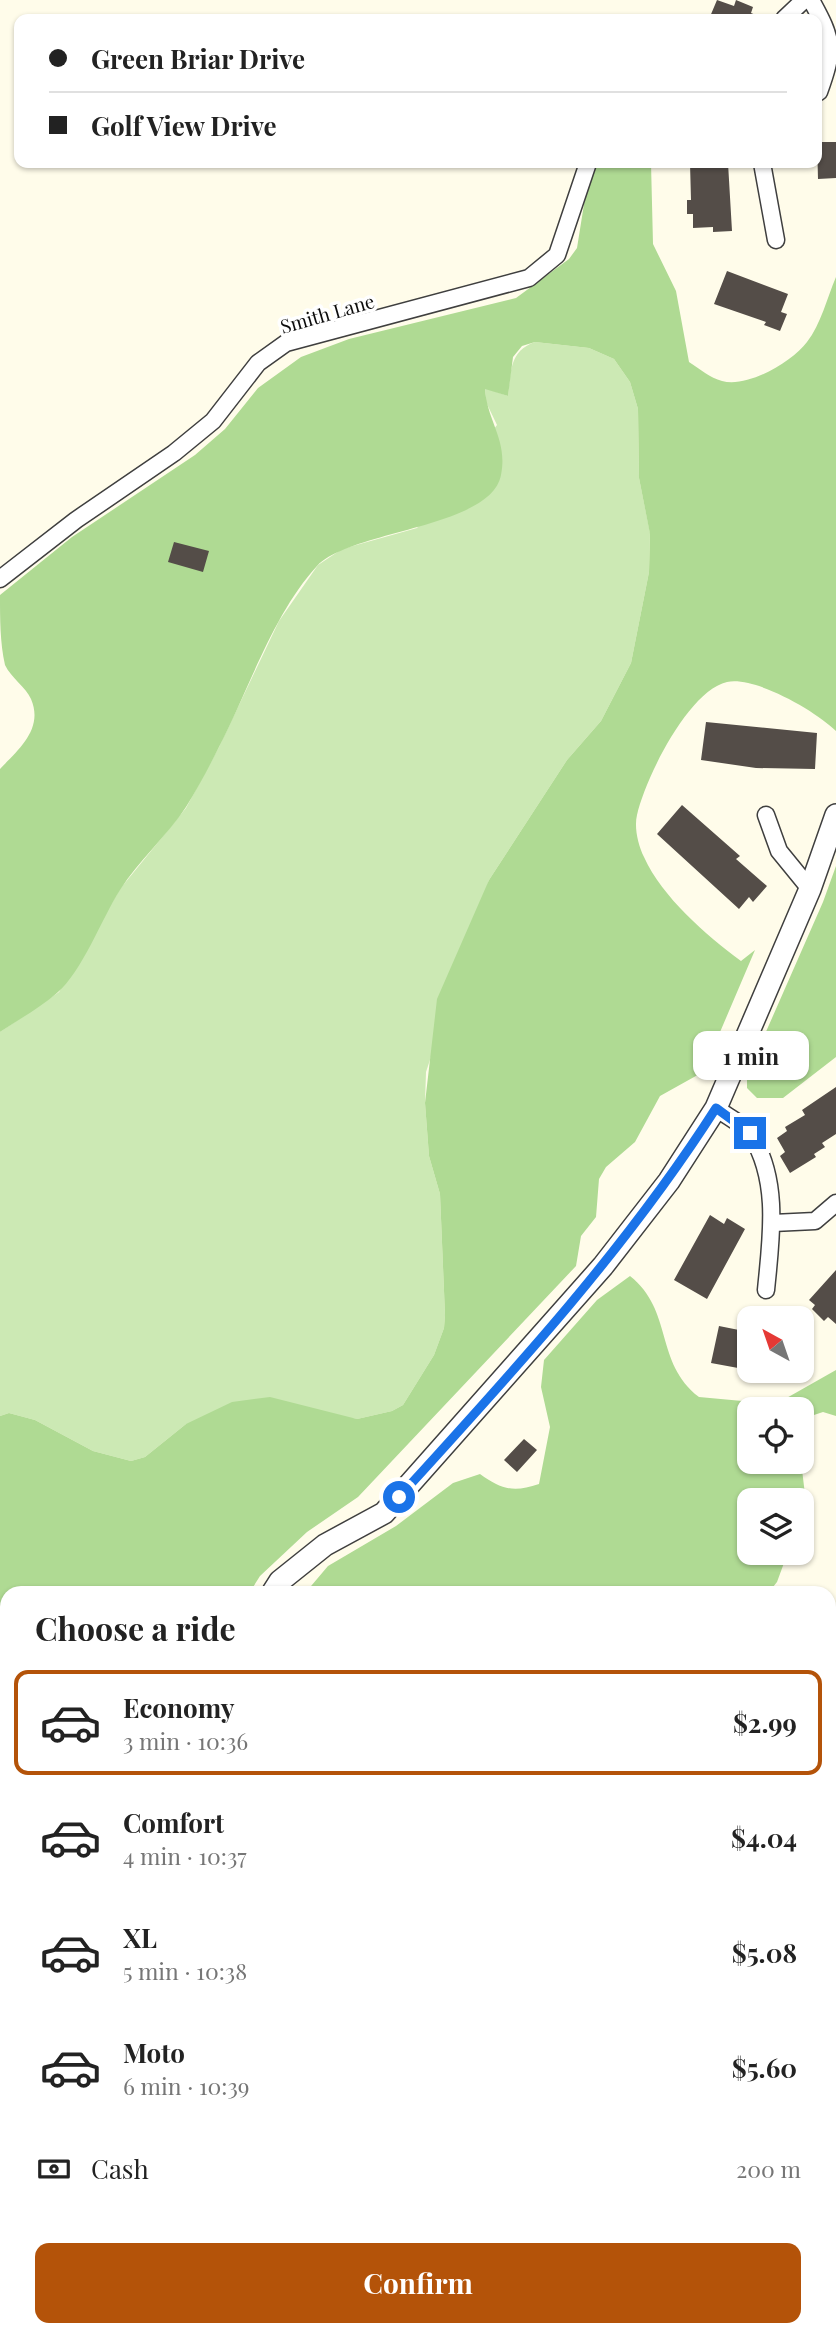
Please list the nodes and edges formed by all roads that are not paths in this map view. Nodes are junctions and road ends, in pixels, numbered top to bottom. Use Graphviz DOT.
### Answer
graph roads {
  1 [pos="804,0"];
  2 [pos="790,14"];
  3 [pos="822,20"];
  4 [pos="822,84"];
  5 [pos="586,168"];
  6 [pos="763,168"];
  7 [pos="776,240"];
  8 [pos="0,579"];
  9 [pos="766,815"];
  10 [pos="836,815"];
  11 [pos="810,889"];
  12 [pos="716,1108"];
  13 [pos="836,1203"];
  14 [pos="773,1223"];
  15 [pos="766,1290"];
  16 [pos="277,1586"];
  1 -- 2 [label="street"];
  3 -- 4 [label="street"];
  5 -- 8 [label="street, Smith Lane"];
  6 -- 7 [label="street"];
  9 -- 11 [label="street"];
  10 -- 11 [label="street"];
  11 -- 12 [label="street"];
  12 -- 14 [label="street"];
  12 -- 16 [label="street"];
  13 -- 14 [label="street"];
  14 -- 15 [label="street"];
}
